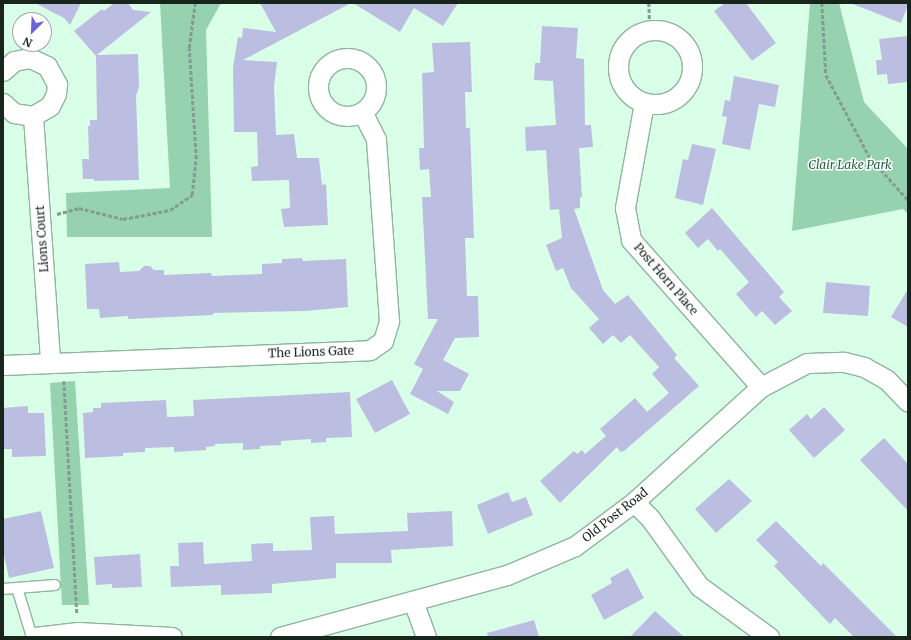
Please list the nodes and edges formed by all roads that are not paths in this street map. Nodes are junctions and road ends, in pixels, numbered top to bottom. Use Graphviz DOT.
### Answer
graph roads {
  1 [pos="3,71"];
  2 [pos="3,103"];
  3 [pos="644,103"];
  4 [pos="362,112"];
  5 [pos="33,116"];
  6 [pos="3,364"];
  7 [pos="57,367"];
  8 [pos="761,387"];
  9 [pos="908,402"];
  10 [pos="634,502"];
  11 [pos="55,585"];
  12 [pos="17,588"];
  13 [pos="3,590"];
  14 [pos="413,601"];
  15 [pos="32,637"];
  16 [pos="35,637"];
  17 [pos="172,637"];
  18 [pos="280,637"];
  19 [pos="426,637"];
  20 [pos="769,637"];
  1 -- 5 [label="street"];
  2 -- 5 [label="street"];
  3 -- 3 [label="street"];
  3 -- 8 [label="street, Post Horn Place"];
  4 -- 7 [label="street, The Lions Gate"];
  5 -- 7 [label="street, Lions Court"];
  6 -- 7 [label="street, The Lions Gate"];
  8 -- 9 [label="street, Old Post Road"];
  8 -- 10 [label="street, Old Post Road"];
  10 -- 14 [label="street, Old Post Road"];
  10 -- 20 [label="street"];
  11 -- 12 [label="lane"];
  12 -- 13 [label="lane"];
  12 -- 15 [label="lane"];
  14 -- 18 [label="street, Old Post Road"];
  14 -- 19 [label="street"];
  16 -- 17 [label="street"];
}
